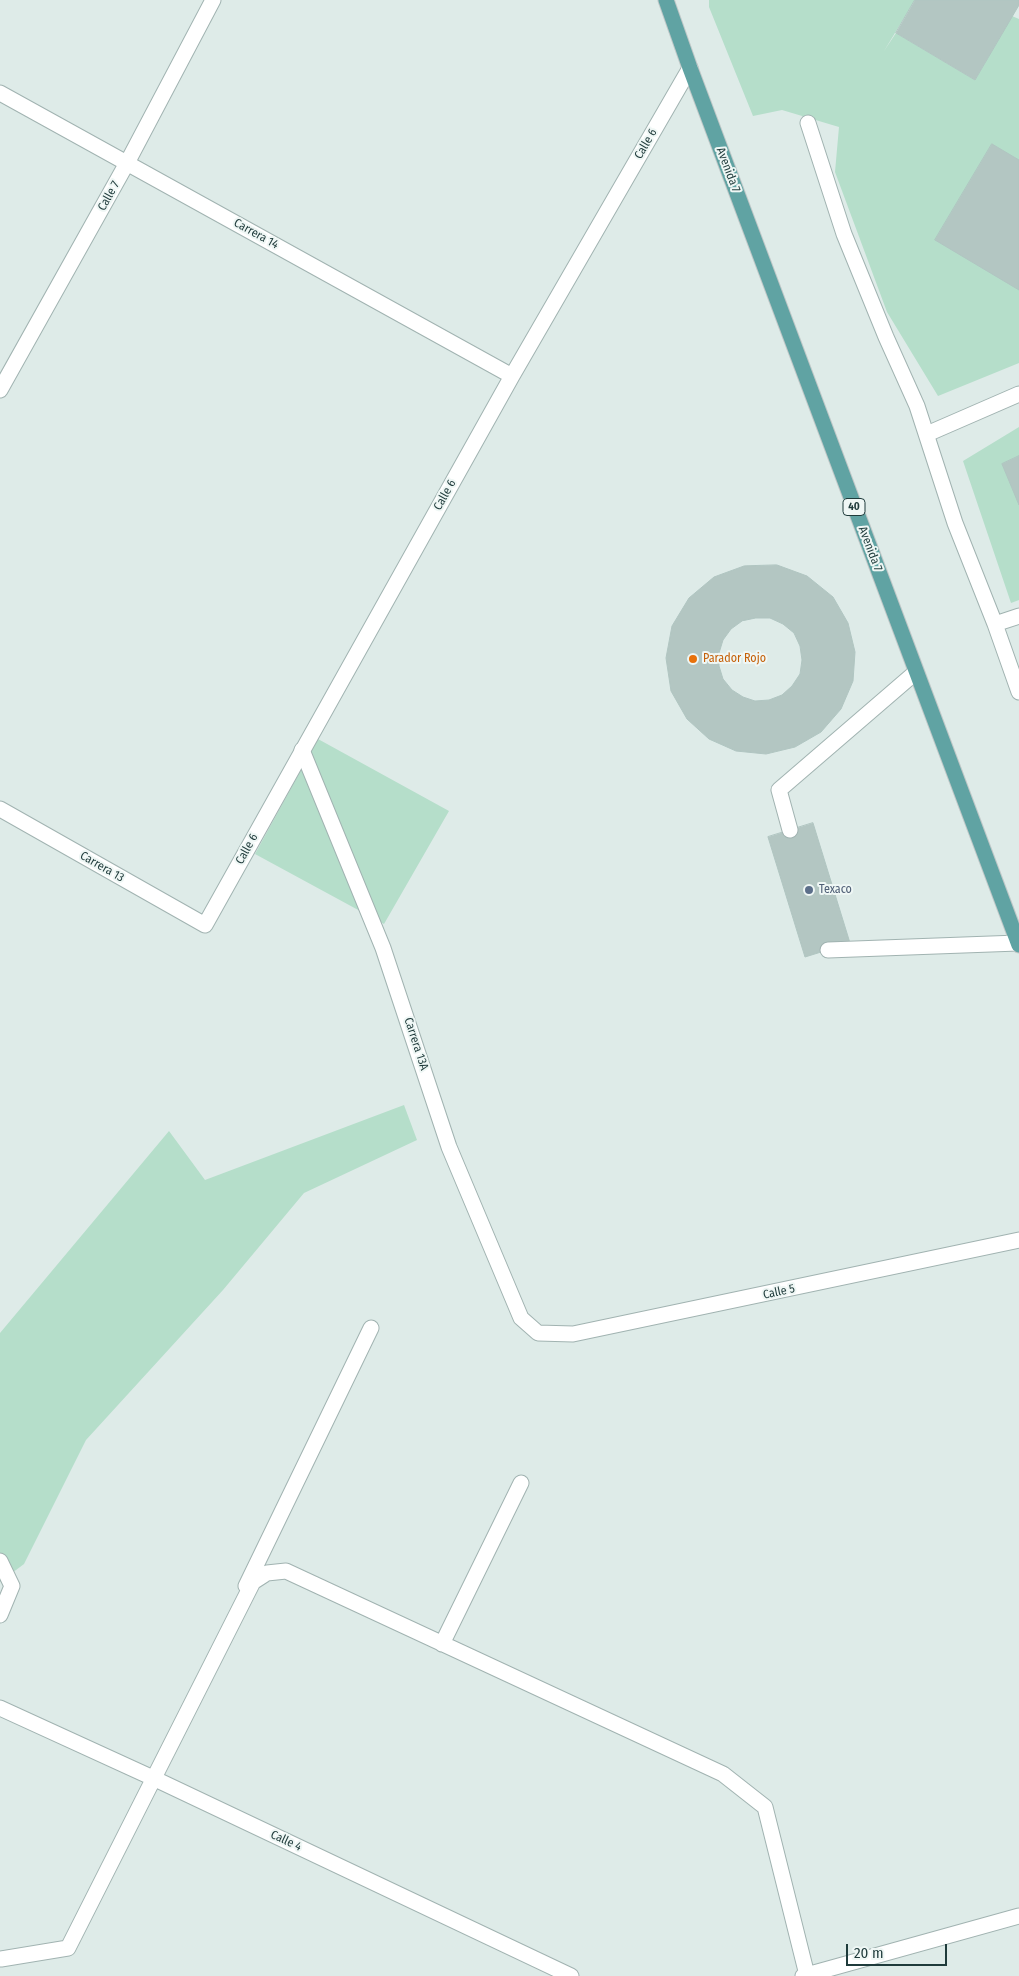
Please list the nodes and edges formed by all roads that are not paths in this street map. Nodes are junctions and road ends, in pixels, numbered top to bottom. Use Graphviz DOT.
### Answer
graph roads {
  1 [pos="213,0"];
  2 [pos="666,0"];
  3 [pos="690,68"];
  4 [pos="0,92"];
  5 [pos="808,124"];
  6 [pos="127,163"];
  7 [pos="512,376"];
  8 [pos="0,390"];
  9 [pos="1019,394"];
  10 [pos="926,434"];
  11 [pos="1019,616"];
  12 [pos="995,624"];
  13 [pos="916,672"];
  14 [pos="1019,692"];
  15 [pos="302,750"];
  16 [pos="0,809"];
  17 [pos="790,830"];
  18 [pos="205,925"];
  19 [pos="1019,944"];
  20 [pos="828,950"];
  21 [pos="1019,1240"];
  22 [pos="371,1328"];
  23 [pos="538,1334"];
  24 [pos="522,1484"];
  25 [pos="0,1561"];
  26 [pos="0,1615"];
  27 [pos="442,1644"];
  28 [pos="0,1708"];
  29 [pos="153,1778"];
  30 [pos="1019,1916"];
  31 [pos="1,1959"];
  32 [pos="571,1976"];
  33 [pos="805,1976"];
  1 -- 6 [label="street, Calle 7"];
  2 -- 3 [label="main road, Avenida 7"];
  3 -- 7 [label="street, Calle 6"];
  3 -- 13 [label="main road, Avenida 7 / 40"];
  4 -- 6 [label="street, Carrera 14"];
  5 -- 10 [label="street"];
  6 -- 7 [label="street, Carrera 14"];
  6 -- 8 [label="street, Calle 7"];
  7 -- 15 [label="street, Calle 6"];
  9 -- 10 [label="street"];
  10 -- 12 [label="street"];
  11 -- 12 [label="street"];
  12 -- 14 [label="street"];
  13 -- 17 [label="street"];
  13 -- 19 [label="main road, Avenida 7 / 40"];
  15 -- 18 [label="street, Calle 6"];
  15 -- 23 [label="street, Carrera 13A"];
  16 -- 18 [label="street, Carrera 13"];
  19 -- 20 [label="street"];
  21 -- 23 [label="street, Calle 5"];
  22 -- 29 [label="street"];
  24 -- 27 [label="street"];
  25 -- 26 [label="street"];
  27 -- 29 [label="street"];
  27 -- 33 [label="street"];
  28 -- 29 [label="street, Calle 4"];
  29 -- 31 [label="street"];
  29 -- 32 [label="street, Calle 4"];
  30 -- 33 [label="street"];
}
